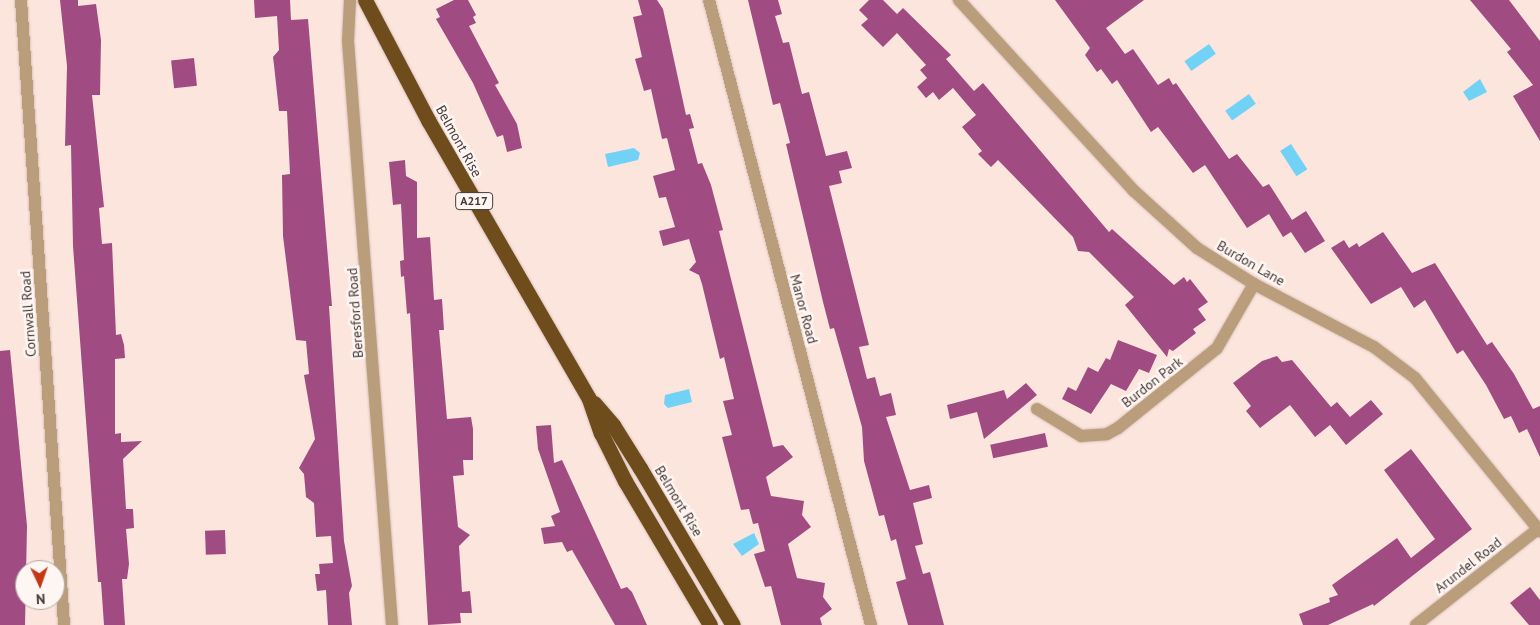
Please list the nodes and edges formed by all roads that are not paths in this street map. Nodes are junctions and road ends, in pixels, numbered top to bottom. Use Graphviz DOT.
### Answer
graph roads {
  1 [pos="21,0"];
  2 [pos="350,0"];
  3 [pos="365,0"];
  4 [pos="709,0"];
  5 [pos="959,0"];
  6 [pos="1254,284"];
  7 [pos="589,398"];
  8 [pos="1038,409"];
  9 [pos="1539,530"];
  10 [pos="64,625"];
  11 [pos="392,625"];
  12 [pos="710,625"];
  13 [pos="734,625"];
  14 [pos="870,625"];
  15 [pos="1416,625"];
  1 -- 10 [label="street, Cornwall Road"];
  2 -- 11 [label="street, Beresford Road"];
  3 -- 7 [label="highway, Belmont Rise / A217"];
  4 -- 14 [label="street, Manor Road"];
  5 -- 6 [label="street, Burdon Lane"];
  6 -- 8 [label="street, Burdon Park"];
  6 -- 9 [label="street, Burdon Lane"];
  7 -- 12 [label="highway, Belmont Rise / A217"];
  7 -- 13 [label="highway, Belmont Rise / A217"];
  9 -- 15 [label="street, Arundel Road"];
}
